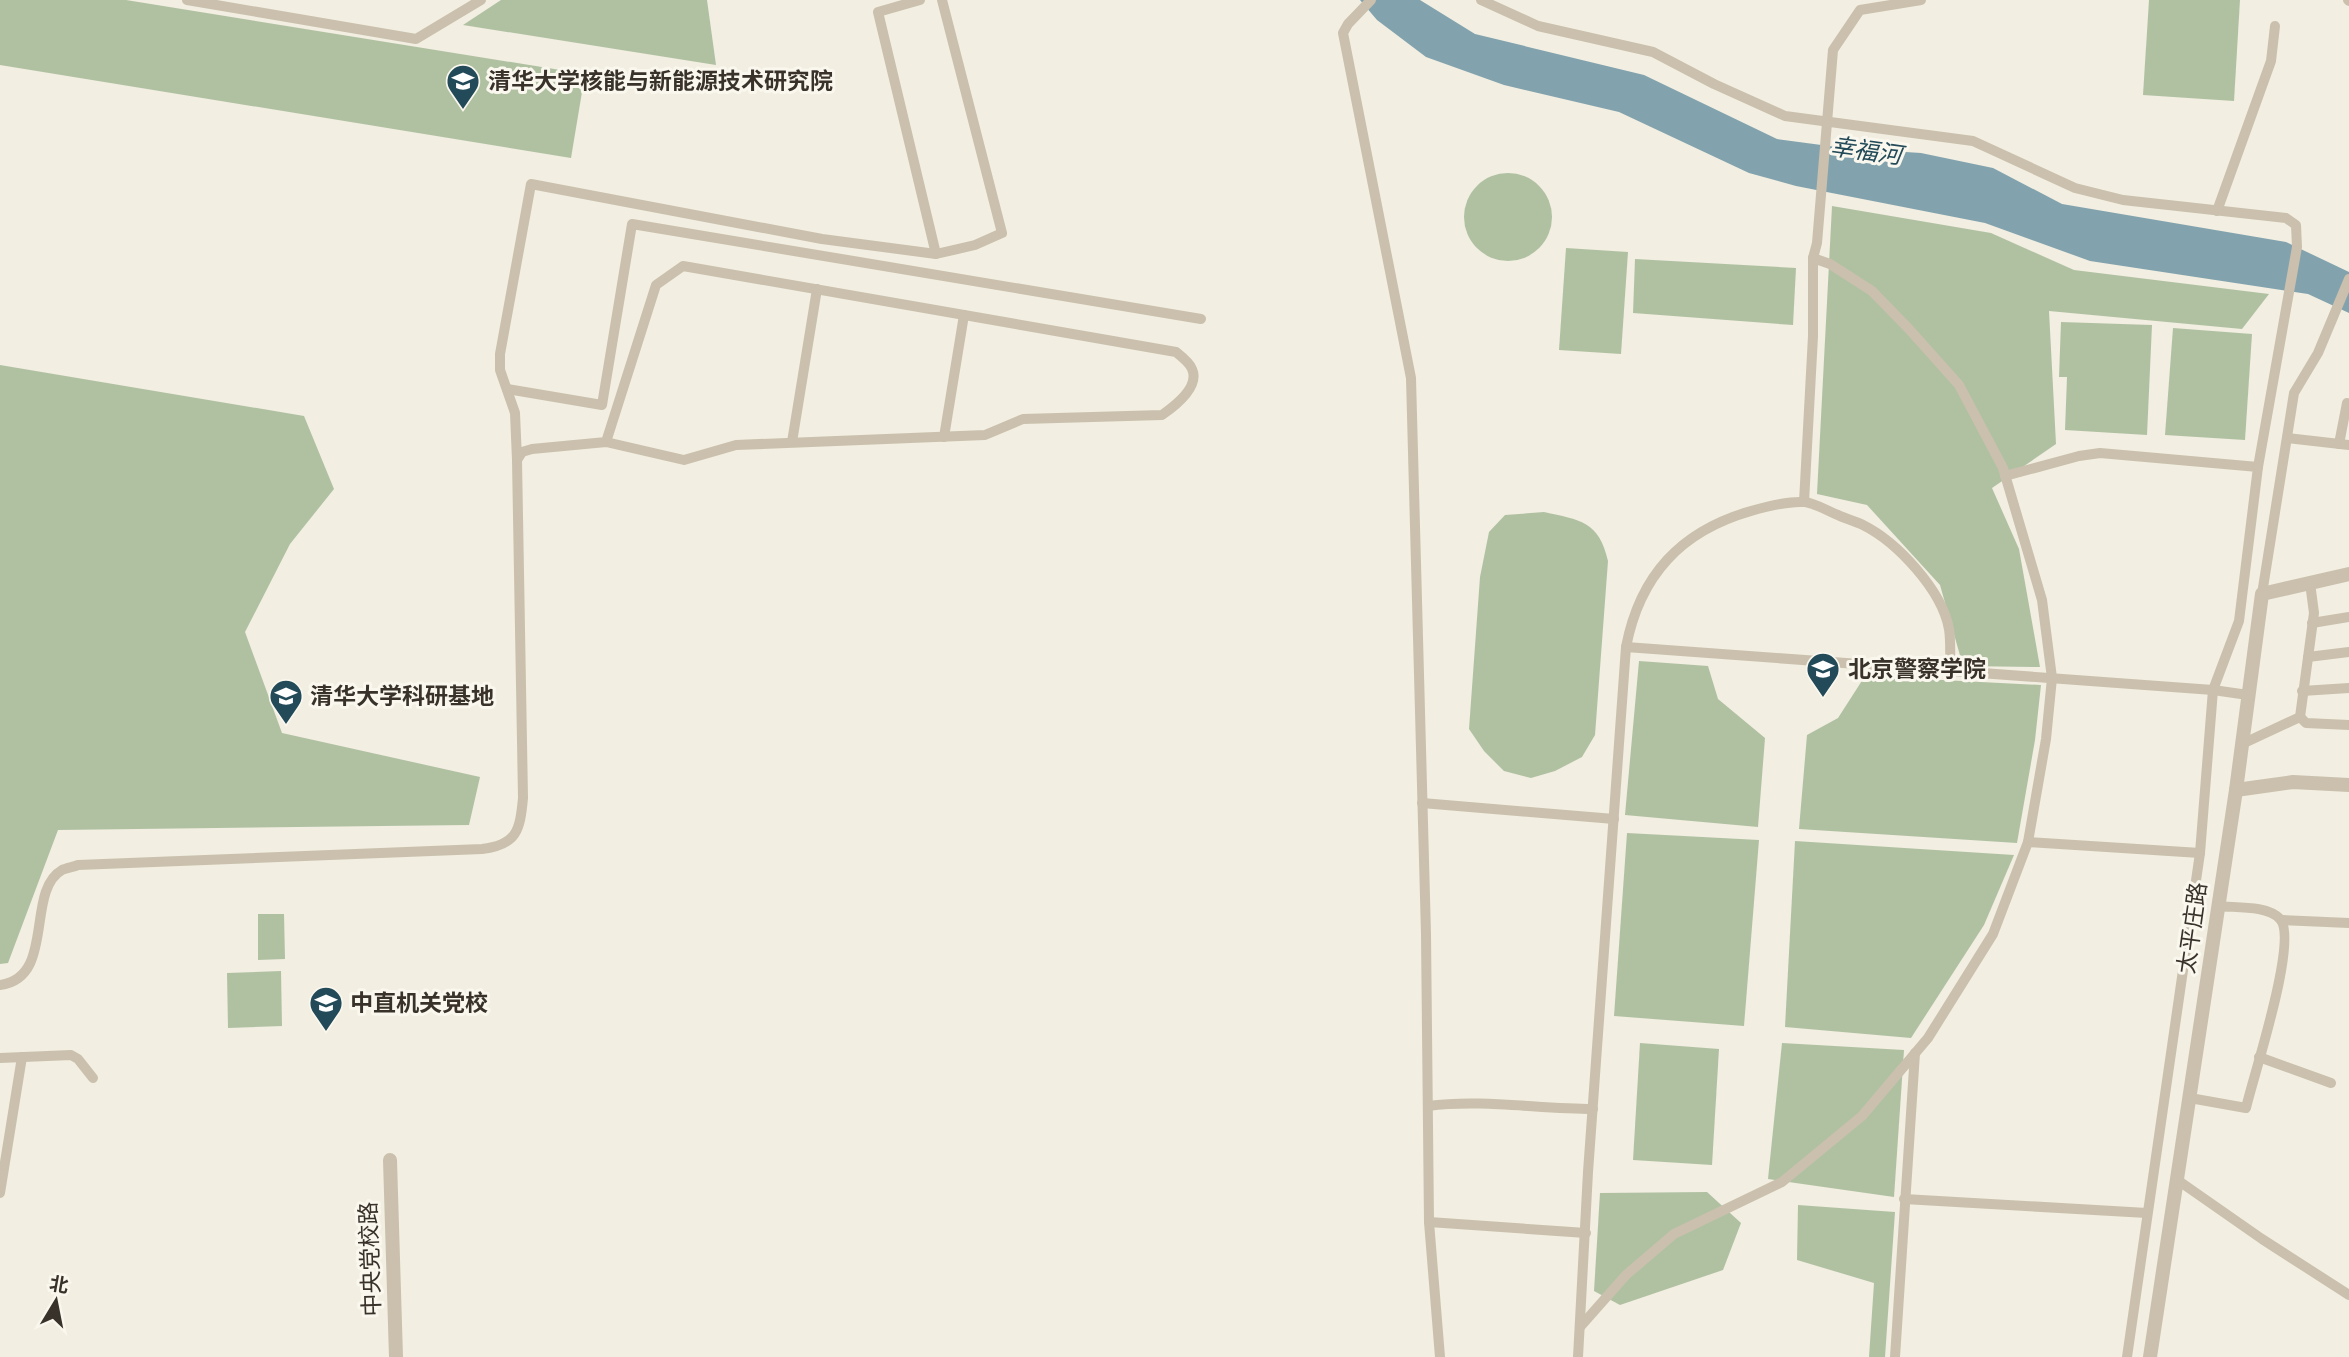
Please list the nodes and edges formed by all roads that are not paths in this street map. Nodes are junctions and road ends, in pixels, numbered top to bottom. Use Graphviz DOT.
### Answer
graph roads {
  1 [pos="187,0"];
  2 [pos="481,0"];
  3 [pos="920,0"];
  4 [pos="942,0"];
  5 [pos="1371,0"];
  6 [pos="1481,0"];
  7 [pos="1921,0"];
  8 [pos="2275,26"];
  9 [pos="1826,122"];
  10 [pos="2217,211"];
  11 [pos="936,254"];
  12 [pos="1813,258"];
  13 [pos="2349,279"];
  14 [pos="817,289"];
  15 [pos="964,315"];
  16 [pos="1201,319"];
  17 [pos="507,389"];
  18 [pos="2347,403"];
  19 [pos="944,436"];
  20 [pos="2287,438"];
  21 [pos="606,442"];
  22 [pos="792,443"];
  23 [pos="2344,445"];
  24 [pos="517,460"];
  25 [pos="2258,467"];
  26 [pos="2006,476"];
  27 [pos="1804,502"];
  28 [pos="2349,574"];
  29 [pos="2310,583"];
  30 [pos="2262,594"];
  31 [pos="2349,617"];
  32 [pos="2312,623"];
  33 [pos="1626,646"];
  34 [pos="2349,652"];
  35 [pos="2308,657"];
  36 [pos="1950,671"];
  37 [pos="2052,678"];
  38 [pos="2349,688"];
  39 [pos="2213,690"];
  40 [pos="2302,691"];
  41 [pos="2248,695"];
  42 [pos="2300,717"];
  43 [pos="2349,725"];
  44 [pos="2242,744"];
  45 [pos="2349,785"];
  46 [pos="2236,790"];
  47 [pos="1422,803"];
  48 [pos="1614,820"];
  49 [pos="2028,842"];
  50 [pos="2200,853"];
  51 [pos="2218,906"];
  52 [pos="2282,920"];
  53 [pos="2349,923"];
  54 [pos="0,985"];
  55 [pos="1915,1053"];
  56 [pos="22,1057"];
  57 [pos="2259,1057"];
  58 [pos="0,1058"];
  59 [pos="93,1078"];
  60 [pos="2331,1083"];
  61 [pos="2190,1098"];
  62 [pos="1428,1106"];
  63 [pos="1593,1109"];
  64 [pos="390,1160"];
  65 [pos="2176,1179"];
  66 [pos="0,1194"];
  67 [pos="1904,1199"];
  68 [pos="2147,1213"];
  69 [pos="1429,1222"];
  70 [pos="1586,1233"];
  71 [pos="2349,1295"];
  72 [pos="1580,1327"];
  73 [pos="396,1357"];
  74 [pos="1440,1357"];
  75 [pos="1578,1357"];
  76 [pos="1895,1357"];
  77 [pos="2127,1357"];
  78 [pos="2150,1357"];
  1 -- 2 [label="street"];
  3 -- 11 [label="street"];
  4 -- 11 [label="street"];
  5 -- 47 [label="street"];
  6 -- 9 [label="street"];
  7 -- 9 [label="street"];
  8 -- 10 [label="street"];
  9 -- 10 [label="street"];
  9 -- 12 [label="street"];
  10 -- 25 [label="street"];
  11 -- 17 [label="street"];
  12 -- 26 [label="street"];
  12 -- 27 [label="street"];
  13 -- 20 [label="street"];
  14 -- 15 [label="street"];
  14 -- 21 [label="street"];
  14 -- 22 [label="street"];
  15 -- 19 [label="street"];
  15 -- 19 [label="street"];
  16 -- 17 [label="street"];
  17 -- 24 [label="street"];
  18 -- 23 [label="street"];
  19 -- 22 [label="street"];
  20 -- 23 [label="street"];
  20 -- 30 [label="street"];
  21 -- 22 [label="street"];
  21 -- 24 [label="street"];
  24 -- 54 [label="street"];
  25 -- 26 [label="street"];
  25 -- 39 [label="street"];
  26 -- 37 [label="street"];
  27 -- 33 [label="street"];
  27 -- 36 [label="street"];
  28 -- 29 [label="street"];
  29 -- 30 [label="street"];
  29 -- 32 [label="street"];
  30 -- 41 [label="street, 太平庄路"];
  31 -- 32 [label="street"];
  32 -- 35 [label="street"];
  33 -- 36 [label="street"];
  33 -- 48 [label="street"];
  34 -- 35 [label="street"];
  35 -- 40 [label="street"];
  36 -- 37 [label="street"];
  37 -- 39 [label="street"];
  37 -- 49 [label="street"];
  38 -- 40 [label="street"];
  39 -- 41 [label="street"];
  39 -- 50 [label="street"];
  40 -- 42 [label="street"];
  41 -- 44 [label="street, 太平庄路"];
  42 -- 43 [label="street"];
  42 -- 44 [label="street"];
  44 -- 46 [label="street, 太平庄路"];
  45 -- 46 [label="street"];
  46 -- 51 [label="street, 太平庄路"];
  47 -- 48 [label="street"];
  47 -- 62 [label="street"];
  48 -- 63 [label="street"];
  49 -- 50 [label="street"];
  49 -- 55 [label="street"];
  50 -- 68 [label="street"];
  51 -- 52 [label="street"];
  51 -- 61 [label="street, 太平庄路"];
  52 -- 53 [label="street"];
  52 -- 57 [label="street"];
  55 -- 67 [label="street"];
  55 -- 72 [label="street"];
  56 -- 58 [label="street"];
  56 -- 59 [label="street"];
  56 -- 66 [label="street"];
  57 -- 60 [label="street"];
  57 -- 61 [label="street"];
  61 -- 65 [label="street, 太平庄路"];
  62 -- 63 [label="street"];
  62 -- 69 [label="street"];
  63 -- 70 [label="street"];
  64 -- 73 [label="street, 中央党校路"];
  65 -- 71 [label="street"];
  65 -- 78 [label="street, 太平庄路"];
  67 -- 68 [label="street"];
  67 -- 76 [label="street"];
  68 -- 77 [label="street"];
  69 -- 70 [label="street"];
  69 -- 74 [label="street"];
  70 -- 72 [label="street"];
  72 -- 75 [label="street"];
}
